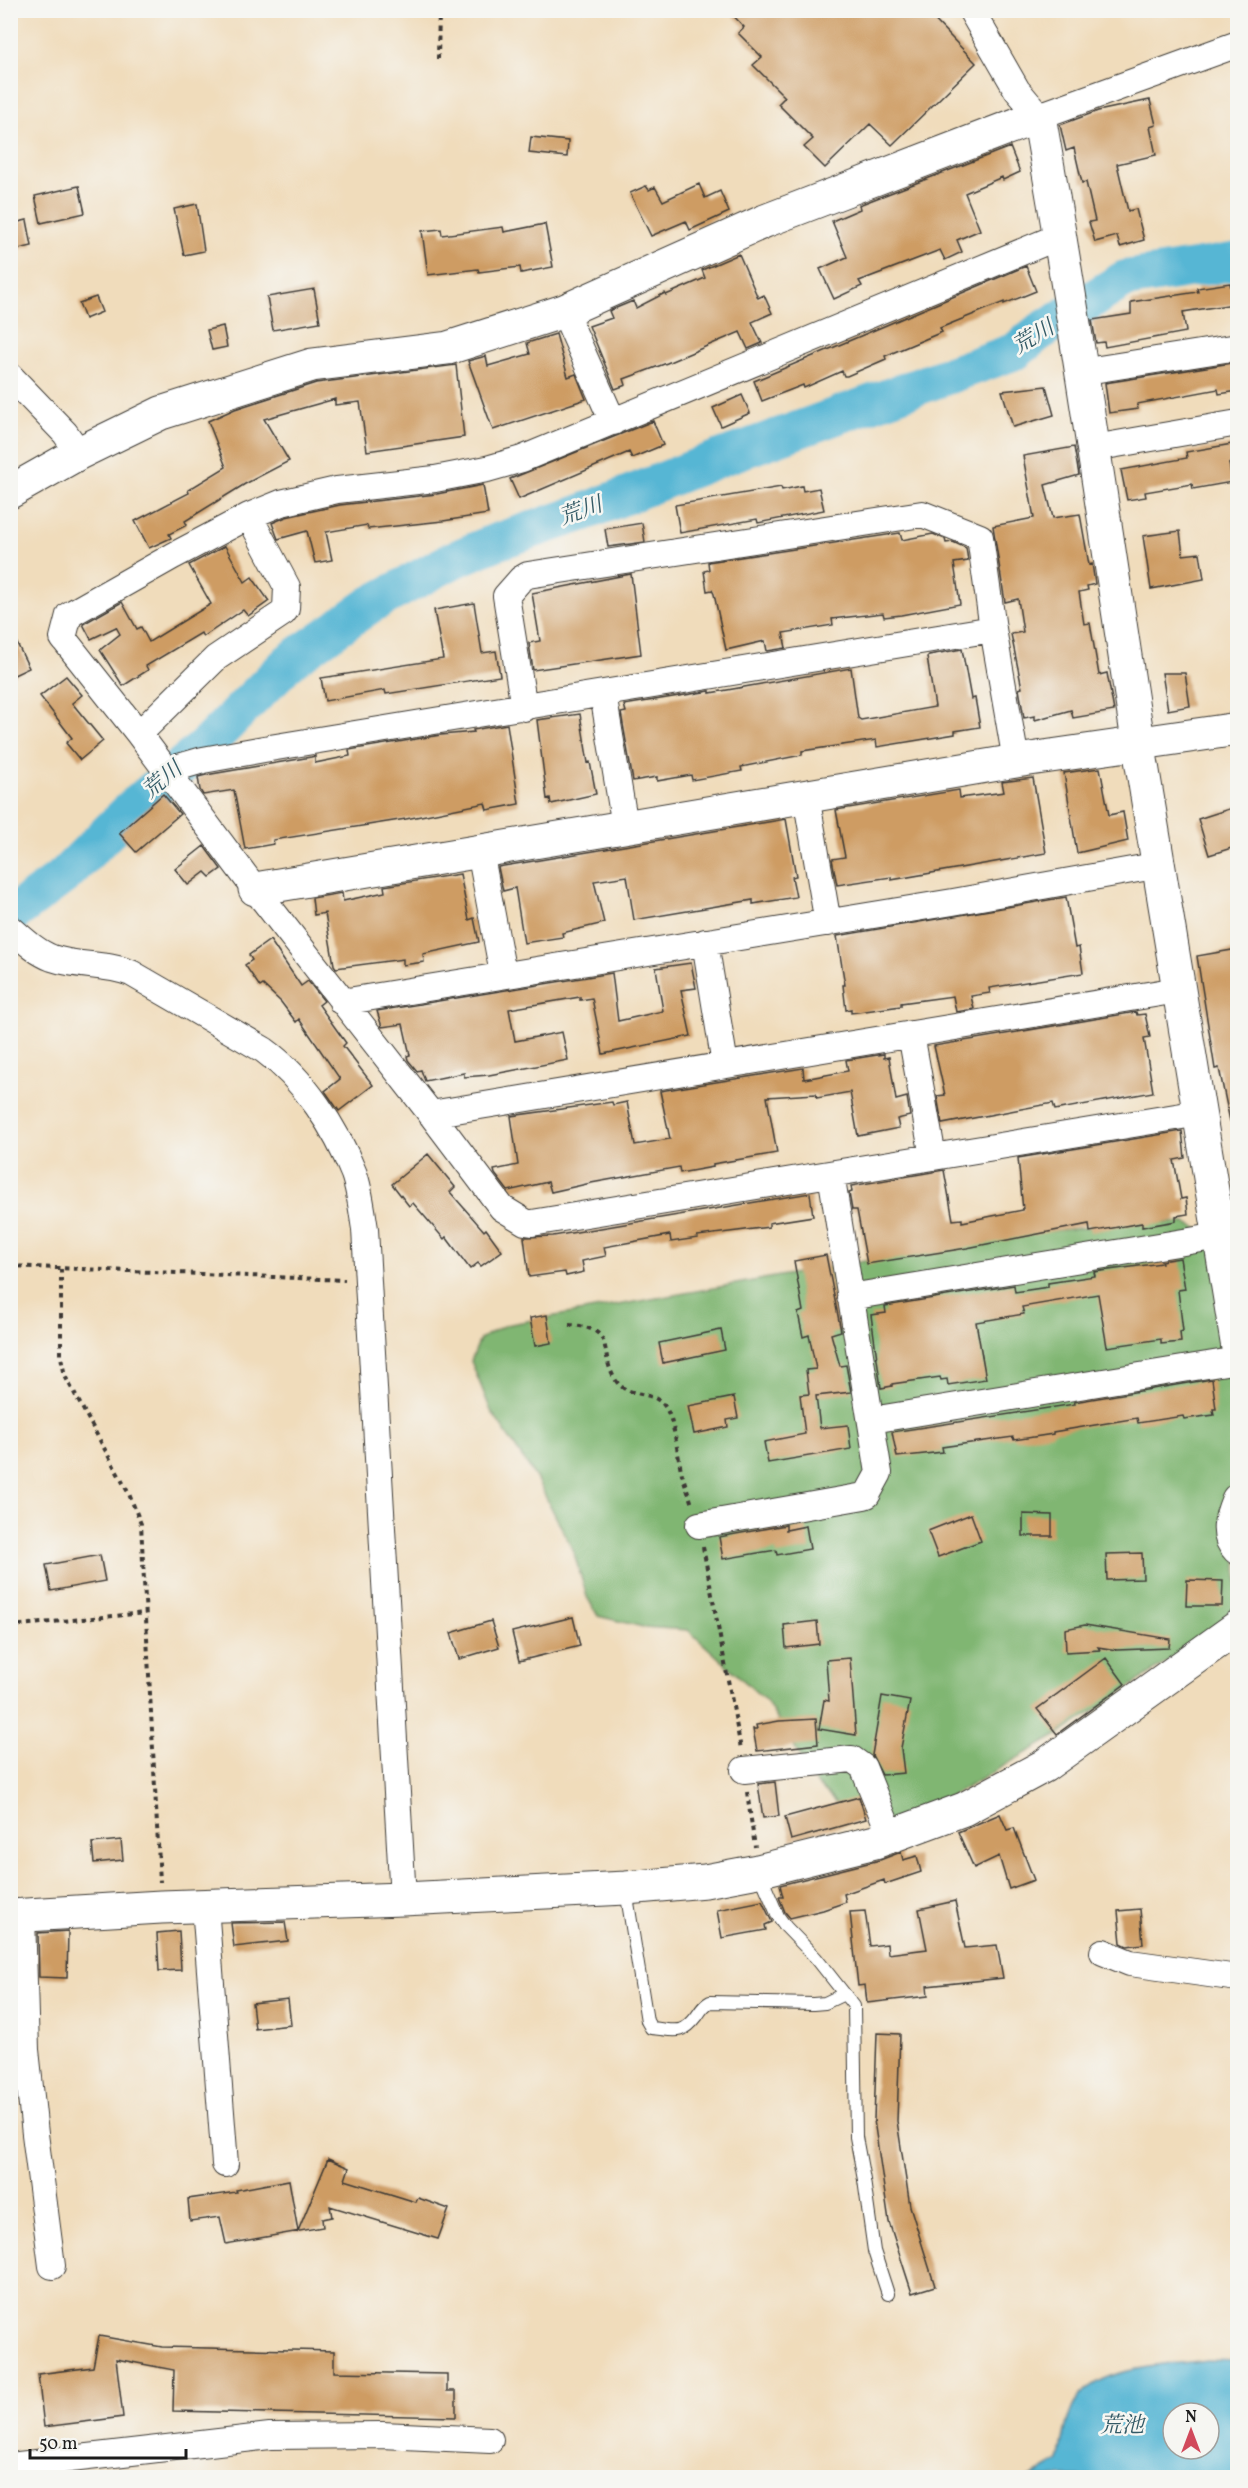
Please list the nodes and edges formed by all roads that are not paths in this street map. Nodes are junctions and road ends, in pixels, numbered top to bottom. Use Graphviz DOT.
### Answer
graph roads {
  1 [pos="971,10"];
  2 [pos="1238,44"];
  3 [pos="1039,116"];
  4 [pos="1060,236"];
  5 [pos="564,311"];
  6 [pos="1238,347"];
  7 [pos="1080,372"];
  8 [pos="10,376"];
  9 [pos="613,422"];
  10 [pos="1238,423"];
  11 [pos="1094,448"];
  12 [pos="79,453"];
  13 [pos="10,492"];
  14 [pos="249,516"];
  15 [pos="993,629"];
  16 [pos="603,694"];
  17 [pos="524,708"];
  18 [pos="1238,729"];
  19 [pos="139,734"];
  20 [pos="1139,745"];
  21 [pos="1016,761"];
  22 [pos="165,771"];
  23 [pos="806,796"];
  24 [pos="625,826"];
  25 [pos="480,851"];
  26 [pos="1160,865"];
  27 [pos="255,889"];
  28 [pos="828,922"];
  29 [pos="10,928"];
  30 [pos="705,942"];
  31 [pos="503,974"];
  32 [pos="1178,990"];
  33 [pos="342,1002"];
  34 [pos="911,1034"];
  35 [pos="725,1065"];
  36 [pos="1200,1113"];
  37 [pos="431,1114"];
  38 [pos="933,1157"];
  39 [pos="831,1174"];
  40 [pos="1227,1244"];
  41 [pos="850,1297"];
  42 [pos="1238,1348"];
  43 [pos="1238,1360"];
  44 [pos="872,1420"];
  45 [pos="1238,1500"];
  46 [pos="699,1525"];
  47 [pos="1238,1548"];
  48 [pos="1238,1627"];
  49 [pos="744,1770"];
  50 [pos="891,1836"];
  51 [pos="758,1871"];
  52 [pos="626,1888"];
  53 [pos="403,1899"];
  54 [pos="205,1906"];
  55 [pos="16,1916"];
  56 [pos="1103,1952"];
  57 [pos="1238,1978"];
  58 [pos="844,1994"];
  59 [pos="225,2164"];
  60 [pos="52,2266"];
  61 [pos="888,2294"];
  62 [pos="490,2440"];
  63 [pos="10,2466"];
  1 -- 3 [label="street"];
  2 -- 3 [label="street"];
  3 -- 4 [label="street"];
  3 -- 5 [label="street"];
  4 -- 7 [label="street"];
  4 -- 9 [label="street"];
  5 -- 9 [label="street"];
  5 -- 12 [label="street"];
  6 -- 7 [label="street"];
  7 -- 11 [label="street"];
  8 -- 12 [label="street"];
  9 -- 14 [label="street"];
  10 -- 11 [label="street"];
  11 -- 20 [label="street"];
  12 -- 13 [label="street"];
  14 -- 19 [label="street"];
  14 -- 19 [label="street"];
  15 -- 16 [label="street"];
  15 -- 17 [label="street"];
  15 -- 21 [label="street"];
  16 -- 17 [label="street"];
  16 -- 24 [label="street"];
  17 -- 22 [label="street"];
  18 -- 20 [label="street"];
  19 -- 22 [label="street"];
  20 -- 21 [label="street"];
  20 -- 26 [label="street"];
  21 -- 23 [label="street"];
  22 -- 27 [label="street"];
  23 -- 24 [label="street"];
  23 -- 28 [label="street"];
  24 -- 25 [label="street"];
  25 -- 27 [label="street"];
  25 -- 31 [label="street"];
  26 -- 28 [label="street"];
  26 -- 32 [label="street"];
  27 -- 33 [label="street"];
  28 -- 30 [label="street"];
  29 -- 53 [label="street"];
  30 -- 31 [label="street"];
  30 -- 35 [label="street"];
  31 -- 33 [label="street"];
  32 -- 34 [label="street"];
  32 -- 36 [label="street"];
  33 -- 37 [label="street"];
  34 -- 35 [label="street"];
  34 -- 38 [label="street"];
  35 -- 37 [label="street"];
  36 -- 38 [label="street"];
  36 -- 40 [label="street"];
  37 -- 39 [label="street"];
  38 -- 39 [label="street"];
  39 -- 41 [label="street"];
  40 -- 41 [label="street"];
  40 -- 42 [label="street"];
  41 -- 44 [label="street"];
  43 -- 44 [label="street"];
  44 -- 46 [label="street"];
  45 -- 47 [label="street"];
  48 -- 50 [label="street"];
  49 -- 50 [label="street"];
  50 -- 51 [label="street"];
  51 -- 52 [label="street"];
  51 -- 58 [label="lane"];
  52 -- 53 [label="street"];
  52 -- 58 [label="lane"];
  53 -- 54 [label="street"];
  54 -- 55 [label="street"];
  54 -- 59 [label="street"];
  55 -- 60 [label="street"];
  56 -- 57 [label="street"];
  58 -- 61 [label="lane"];
  62 -- 63 [label="street"];
}
